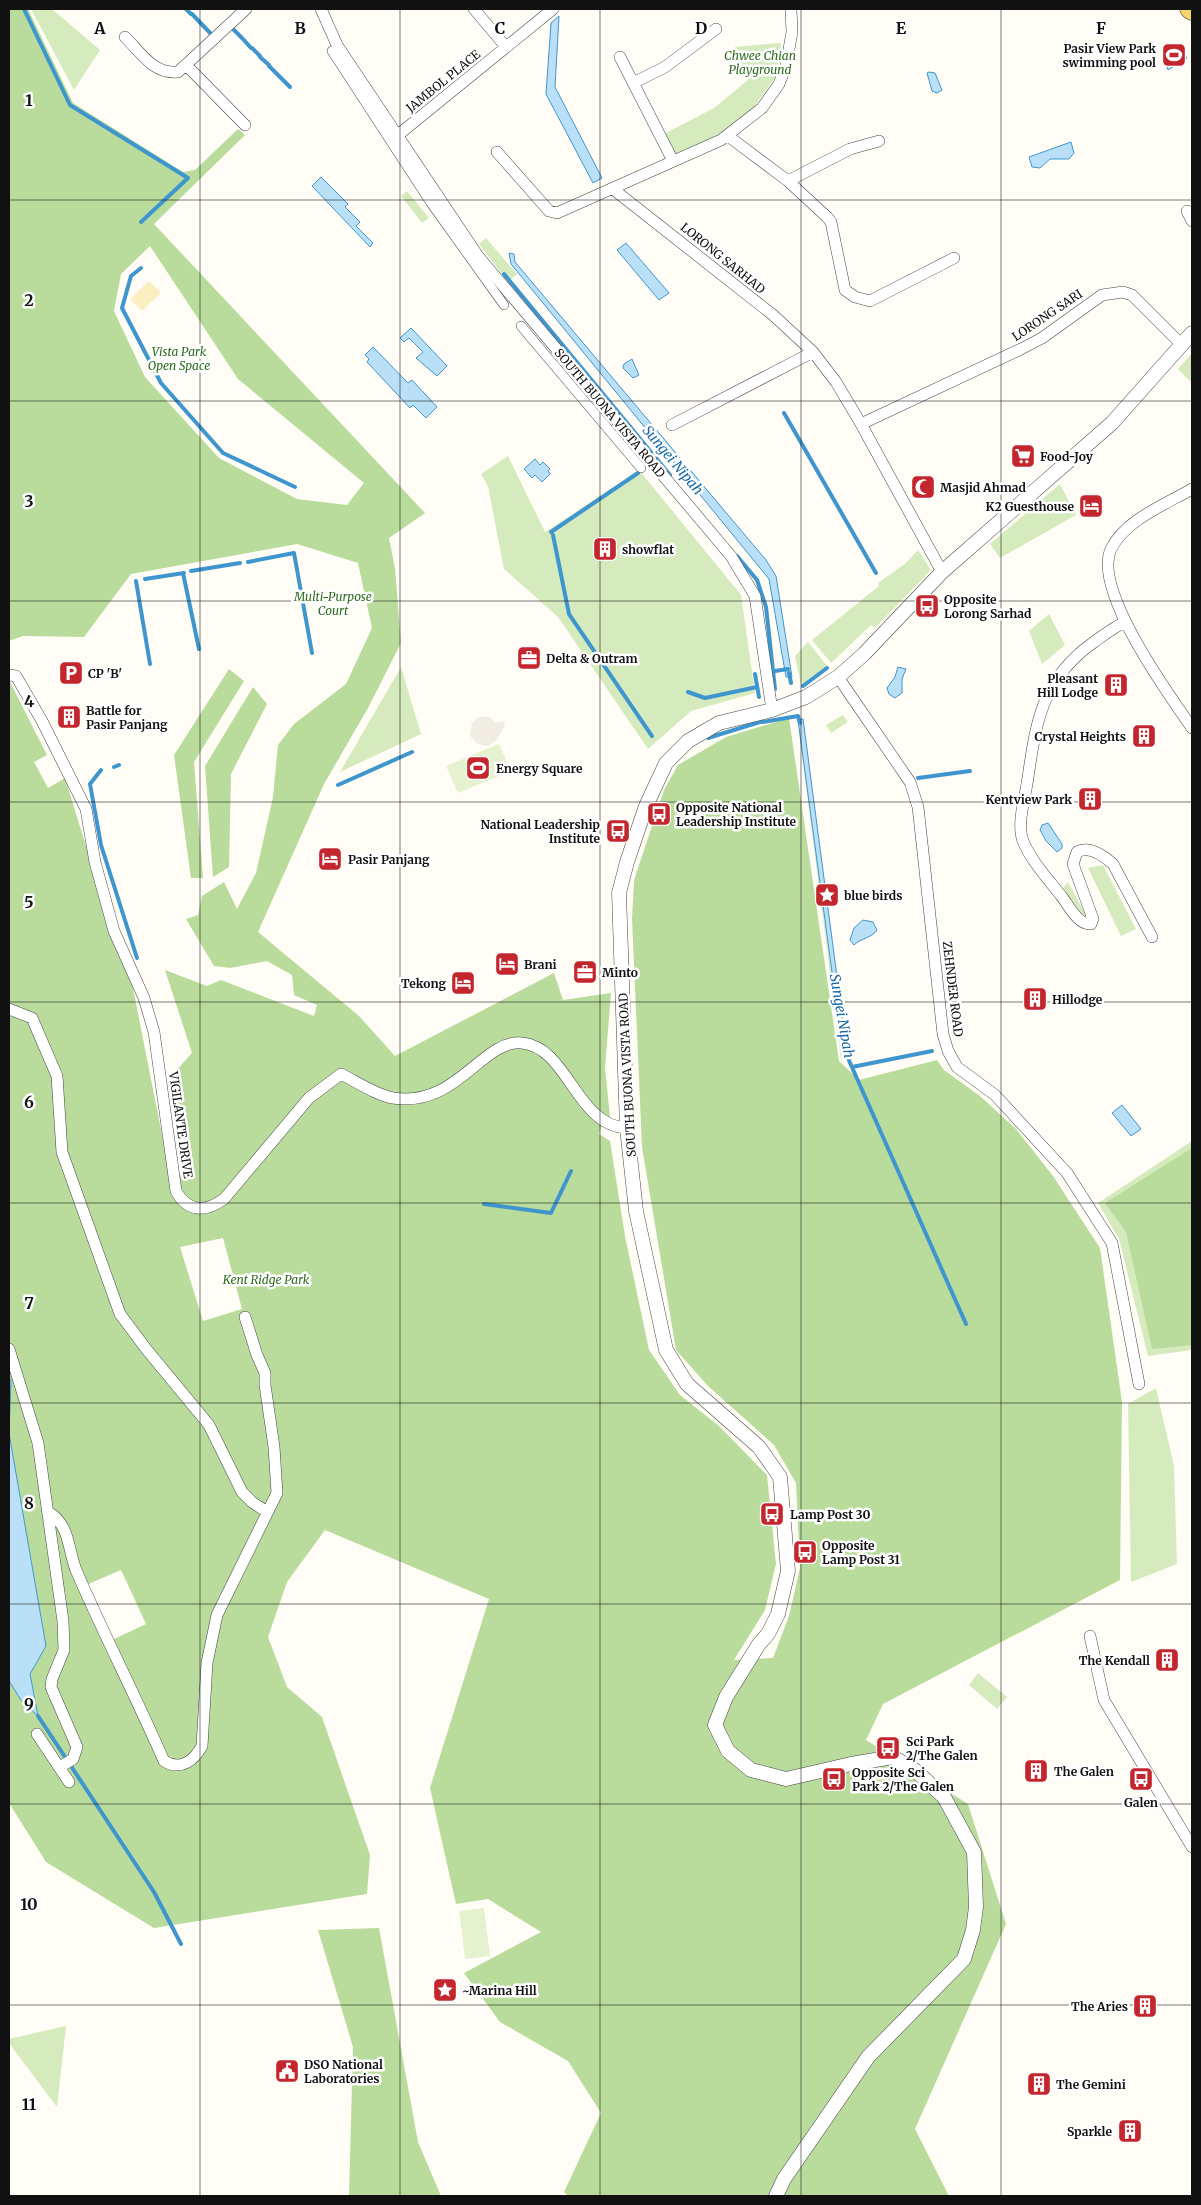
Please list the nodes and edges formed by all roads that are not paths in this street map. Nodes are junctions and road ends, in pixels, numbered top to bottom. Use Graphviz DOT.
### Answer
graph roads {
  1 [pos="246,9"];
  2 [pos="321,9"];
  3 [pos="474,9"];
  4 [pos="790,9"];
  5 [pos="550,11"];
  6 [pos="716,29"];
  7 [pos="125,37"];
  8 [pos="506,47"];
  9 [pos="332,51"];
  10 [pos="620,57"];
  11 [pos="186,65"];
  12 [pos="633,83"];
  13 [pos="245,124"];
  14 [pos="398,135"];
  15 [pos="728,136"];
  16 [pos="879,141"];
  17 [pos="497,152"];
  18 [pos="673,161"];
  19 [pos="788,181"];
  20 [pos="614,189"];
  21 [pos="954,258"];
  22 [pos="504,305"];
  23 [pos="521,326"];
  24 [pos="1192,333"];
  25 [pos="1181,344"];
  26 [pos="813,352"];
  27 [pos="861,424"];
  28 [pos="672,425"];
  29 [pos="641,468"];
  30 [pos="1192,489"];
  31 [pos="940,570"];
  32 [pos="1126,622"];
  33 [pos="9,675"];
  34 [pos="838,676"];
  35 [pos="772,710"];
  36 [pos="1192,728"];
  37 [pos="1152,937"];
  38 [pos="9,1009"];
  39 [pos="627,1128"];
  40 [pos="245,1317"];
  41 [pos="9,1349"];
  42 [pos="1139,1384"];
  43 [pos="267,1512"];
  44 [pos="50,1513"];
  45 [pos="1090,1636"];
  46 [pos="36,1734"];
  47 [pos="65,1764"];
  48 [pos="69,1782"];
  49 [pos="1192,1847"];
  50 [pos="776,2196"];
  1 -- 11 [label="street"];
  2 -- 14 [label="street, SOUTH BUONA VISTA ROAD"];
  3 -- 8 [label="street"];
  4 -- 15 [label="street"];
  5 -- 8 [label="street, JAMBOL PLACE"];
  6 -- 12 [label="street"];
  7 -- 11 [label="street"];
  8 -- 14 [label="street, JAMBOL PLACE"];
  9 -- 22 [label="street"];
  10 -- 12 [label="street"];
  11 -- 13 [label="street"];
  12 -- 18 [label="street"];
  14 -- 35 [label="street, SOUTH BUONA VISTA ROAD"];
  15 -- 18 [label="street"];
  15 -- 19 [label="street"];
  16 -- 19 [label="street"];
  17 -- 20 [label="street"];
  18 -- 20 [label="street"];
  19 -- 21 [label="street"];
  20 -- 26 [label="street, LORONG SARHAD"];
  23 -- 29 [label="street"];
  24 -- 25 [label="street, SOUTH BUONA VISTA ROAD"];
  25 -- 27 [label="street, LORONG SARI"];
  25 -- 31 [label="street, SOUTH BUONA VISTA ROAD"];
  26 -- 27 [label="street, LORONG SARHAD"];
  26 -- 28 [label="street"];
  27 -- 31 [label="street, LORONG SARHAD"];
  30 -- 32 [label="street"];
  31 -- 34 [label="street, SOUTH BUONA VISTA ROAD"];
  32 -- 36 [label="street"];
  32 -- 37 [label="street"];
  33 -- 39 [label="street, VIGILANTE DRIVE"];
  34 -- 35 [label="street, SOUTH BUONA VISTA ROAD"];
  34 -- 42 [label="street, ZEHNDER ROAD"];
  35 -- 39 [label="street, SOUTH BUONA VISTA ROAD"];
  38 -- 43 [label="street"];
  39 -- 50 [label="street, SOUTH BUONA VISTA ROAD"];
  40 -- 43 [label="street"];
  41 -- 44 [label="street"];
  43 -- 44 [label="street"];
  44 -- 47 [label="street"];
  45 -- 49 [label="street"];
  46 -- 47 [label="street"];
  47 -- 48 [label="street"];
}
